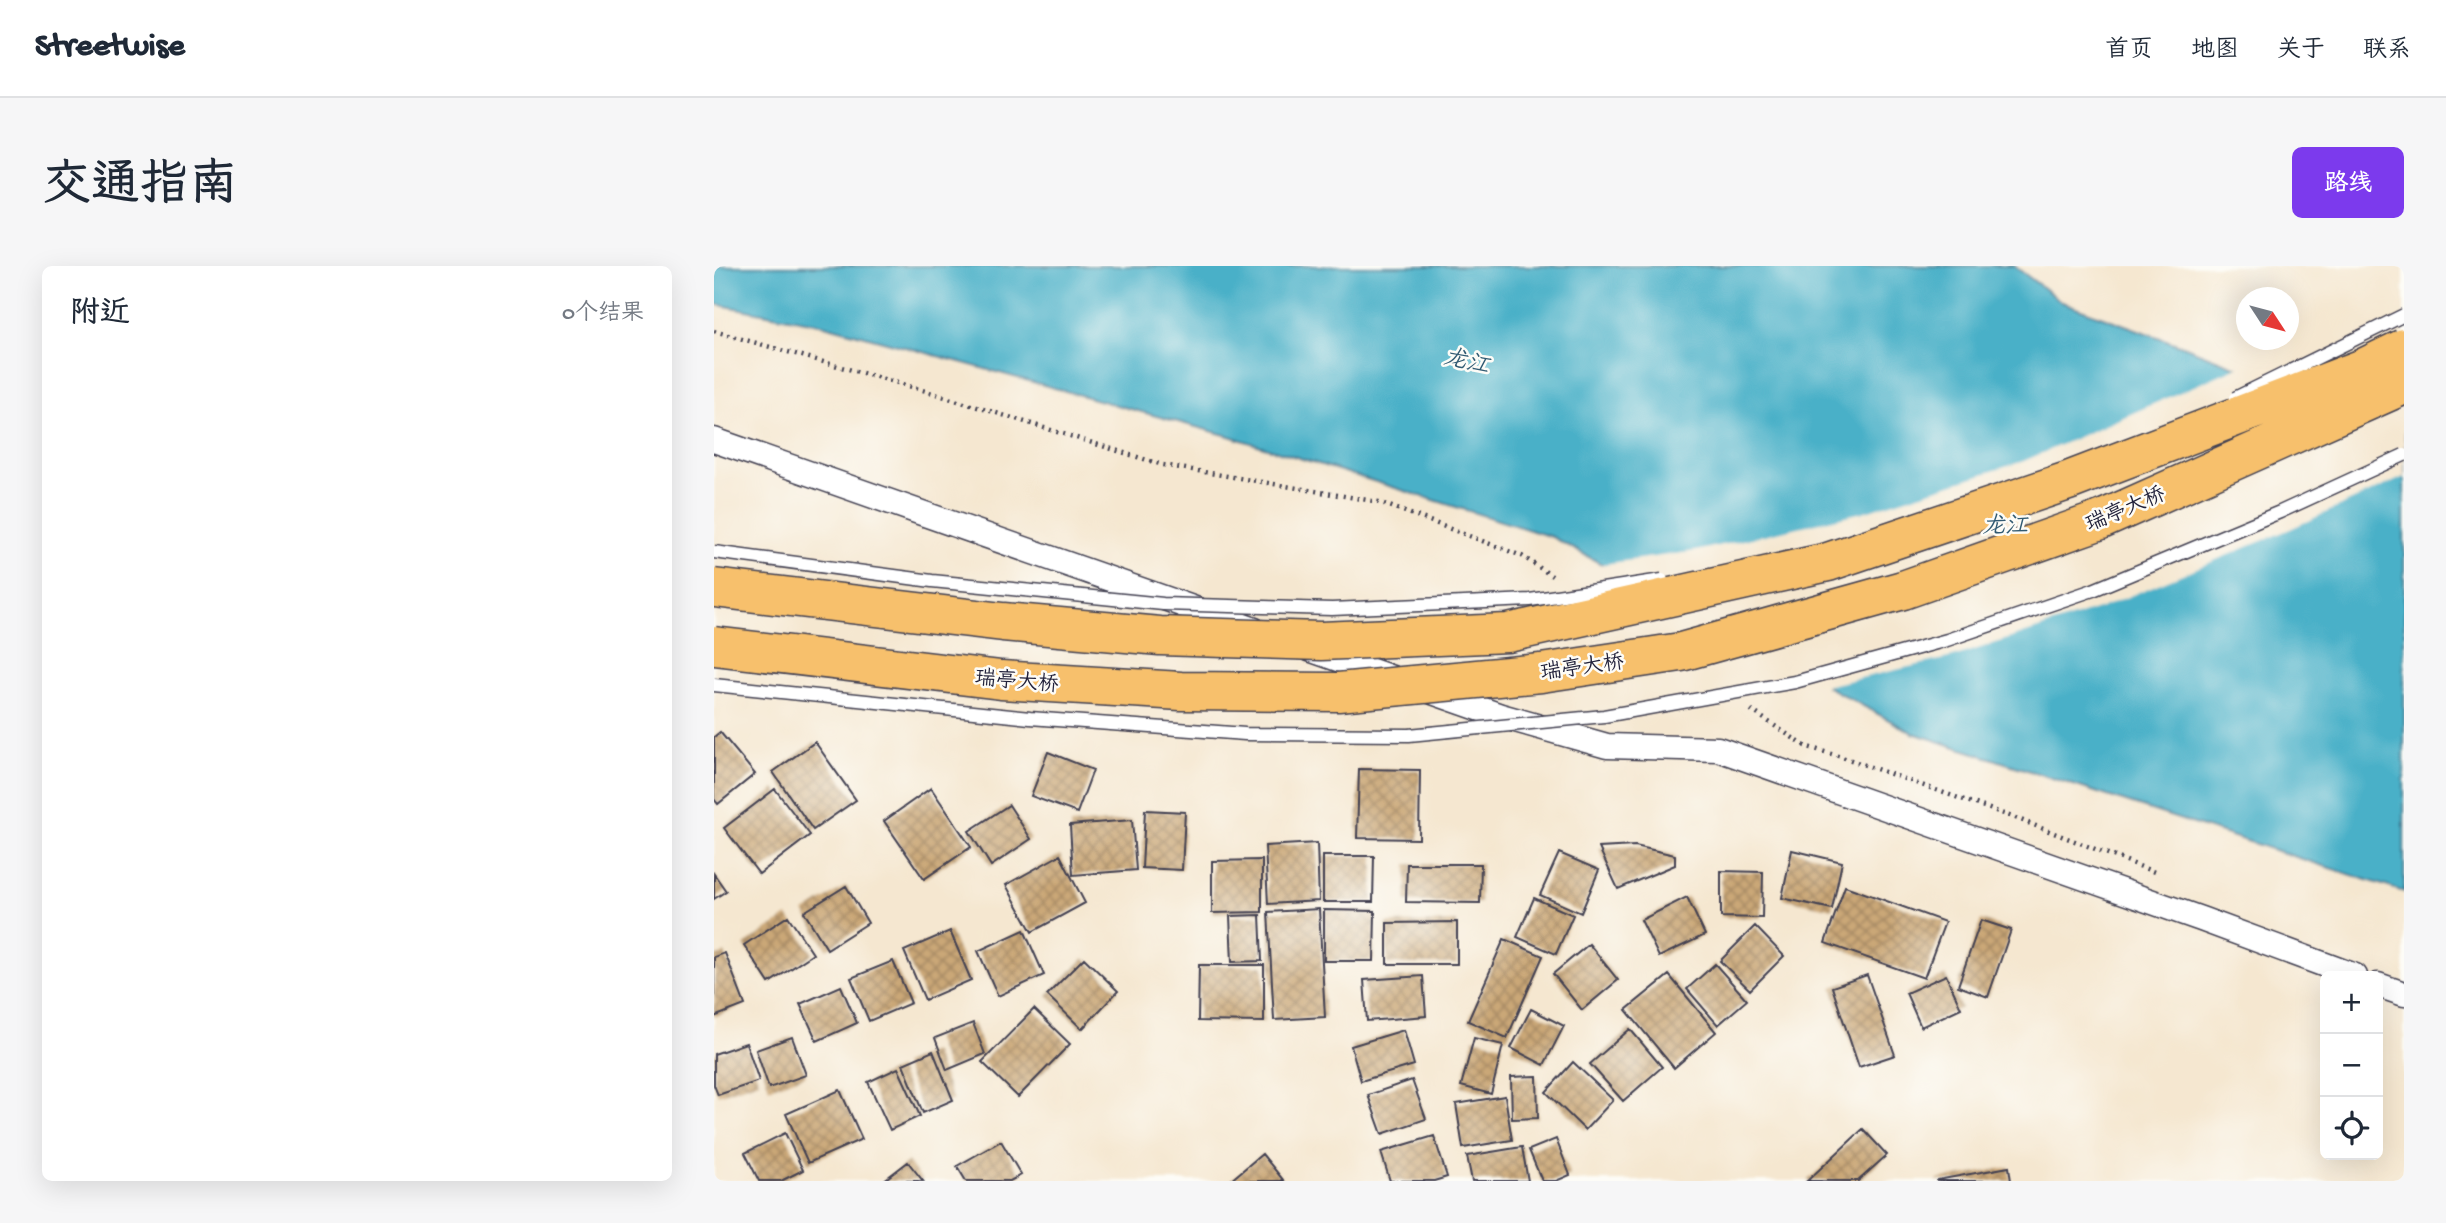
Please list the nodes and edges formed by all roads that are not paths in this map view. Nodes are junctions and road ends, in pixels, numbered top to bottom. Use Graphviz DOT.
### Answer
graph roads {
  1 [pos="2404,315"];
  2 [pos="2404,348"];
  3 [pos="2404,386"];
  4 [pos="2228,402"];
  5 [pos="2168,429"];
  6 [pos="714,440"];
  7 [pos="2404,455"];
  8 [pos="1859,537"];
  9 [pos="714,552"];
  10 [pos="1677,578"];
  11 [pos="714,588"];
  12 [pos="714,646"];
  13 [pos="714,685"];
  14 [pos="2341,971"];
  15 [pos="2383,987"];
  16 [pos="2404,994"];
  1 -- 4 [label="lane, bridge"];
  2 -- 11 [label="main road, bridge"];
  3 -- 12 [label="main road, 瑞亭大桥, bridge"];
  5 -- 8 [label="lane"];
  6 -- 14 [label="street"];
  7 -- 13 [label="lane, bridge"];
  9 -- 10 [label="lane, bridge"];
  15 -- 16 [label="street"];
}
